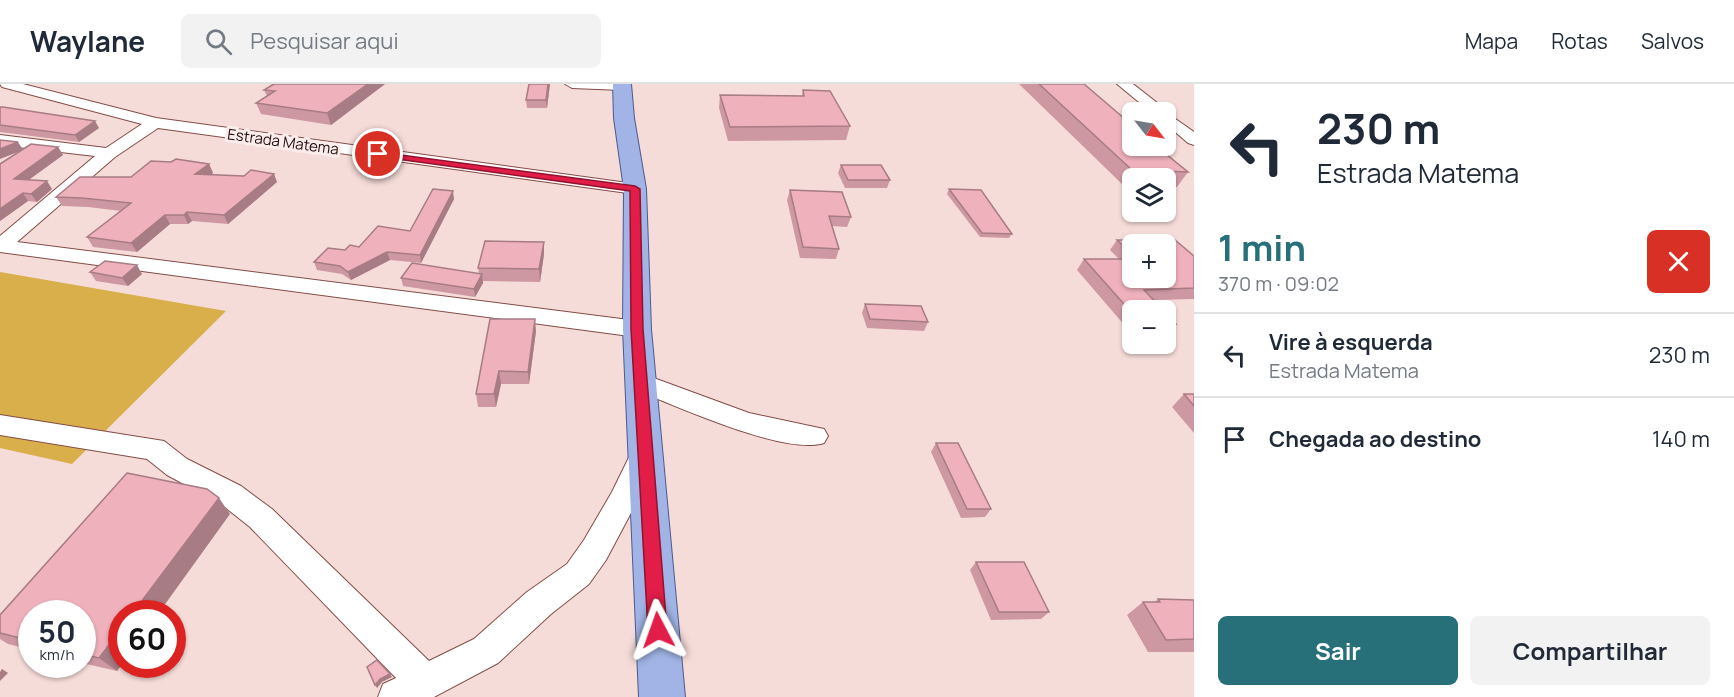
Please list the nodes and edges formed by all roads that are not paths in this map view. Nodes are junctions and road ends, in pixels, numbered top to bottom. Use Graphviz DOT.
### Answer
graph roads {
  1 [pos="7,84"];
  2 [pos="572,84"];
  3 [pos="1124,84"];
  4 [pos="622,85"];
  5 [pos="1147,102"];
  6 [pos="155,123"];
  7 [pos="1176,125"];
  8 [pos="0,140"];
  9 [pos="1194,140"];
  10 [pos="109,153"];
  11 [pos="635,189"];
  12 [pos="0,246"];
  13 [pos="637,329"];
  14 [pos="640,382"];
  15 [pos="0,425"];
  16 [pos="814,436"];
  17 [pos="645,451"];
  18 [pos="410,689"];
  19 [pos="662,697"];
  1 -- 6 [label="street, Estrada Matema"];
  2 -- 4 [label="street"];
  3 -- 5 [label="street"];
  4 -- 11 [label="main road"];
  6 -- 10 [label="street"];
  6 -- 11 [label="street, Estrada Matema"];
  7 -- 9 [label="street"];
  8 -- 10 [label="street"];
  10 -- 12 [label="street"];
  11 -- 13 [label="main road"];
  12 -- 13 [label="street"];
  13 -- 14 [label="main road"];
  14 -- 16 [label="street"];
  14 -- 17 [label="main road"];
  15 -- 18 [label="street"];
  17 -- 18 [label="street"];
  17 -- 19 [label="main road"];
}
